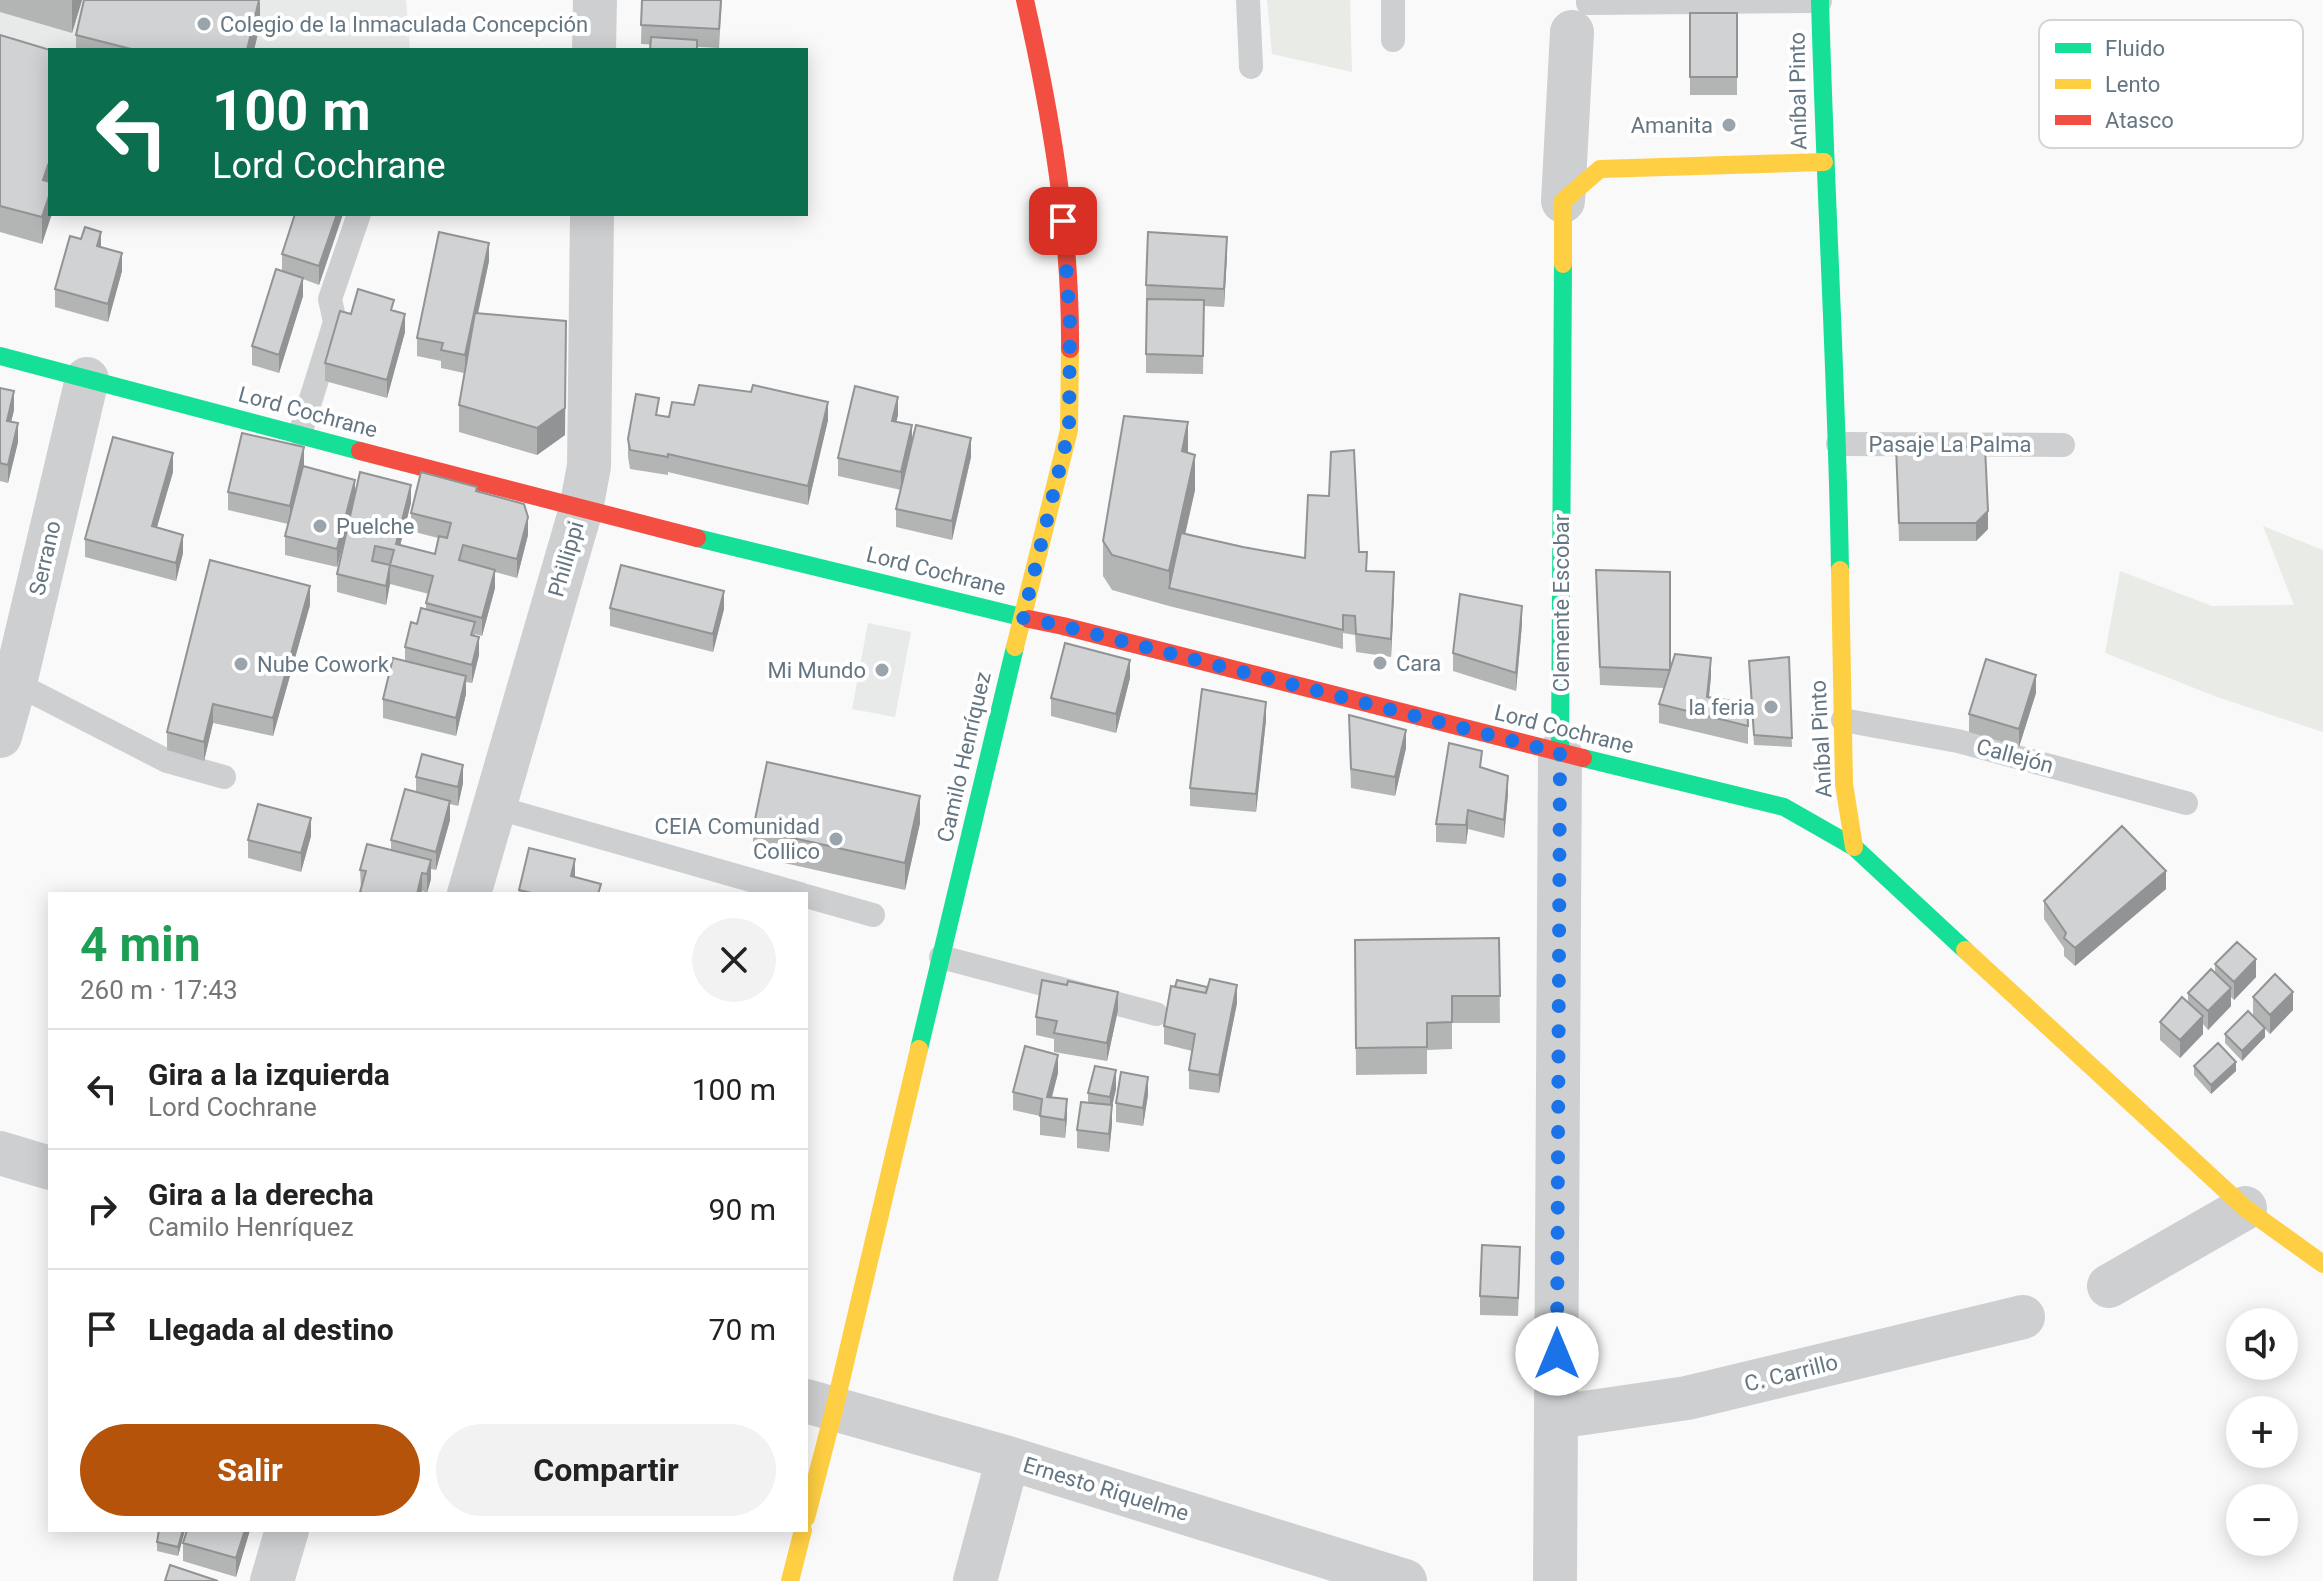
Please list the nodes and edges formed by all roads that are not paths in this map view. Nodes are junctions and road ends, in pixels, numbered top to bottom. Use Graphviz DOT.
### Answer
graph roads {
  1 [pos="595,0"];
  2 [pos="1025,0"];
  3 [pos="1248,0"];
  4 [pos="1393,0"];
  5 [pos="1820,1"];
  6 [pos="1580,16"];
  7 [pos="1393,40"];
  8 [pos="594,48"];
  9 [pos="1251,67"];
  10 [pos="1824,162"];
  11 [pos="1563,201"];
  12 [pos="358,216"];
  13 [pos="592,216"];
  14 [pos="0,356"];
  15 [pos="87,379"];
  16 [pos="300,434"];
  17 [pos="1838,444"];
  18 [pos="2063,445"];
  19 [pos="581,509"];
  20 [pos="1023,618"];
  21 [pos="15,683"];
  22 [pos="1843,720"];
  23 [pos="0,736"];
  24 [pos="1560,753"];
  25 [pos="224,777"];
  26 [pos="2186,803"];
  27 [pos="495,807"];
  28 [pos="1854,847"];
  29 [pos="470,892"];
  30 [pos="793,892"];
  31 [pos="808,897"];
  32 [pos="873,915"];
  33 [pos="941,957"];
  34 [pos="1156,1014"];
  35 [pos="0,1153"];
  36 [pos="48,1167"];
  37 [pos="2245,1208"];
  38 [pos="2323,1264"];
  39 [pos="2109,1286"];
  40 [pos="2023,1317"];
  41 [pos="820,1405"];
  42 [pos="1557,1417"];
  43 [pos="1008,1458"];
  44 [pos="808,1502"];
  45 [pos="286,1532"];
  46 [pos="802,1532"];
  47 [pos="272,1581"];
  48 [pos="790,1581"];
  49 [pos="975,1581"];
  50 [pos="1405,1581"];
  51 [pos="1555,1581"];
  1 -- 8 [label="street"];
  2 -- 20 [label="street, Camilo Henríquez"];
  3 -- 9 [label="lane"];
  4 -- 7 [label="lane"];
  5 -- 6 [label="lane"];
  5 -- 10 [label="street, Aníbal Pinto"];
  6 -- 11 [label="street, Clemente Escobar"];
  10 -- 11 [label="street"];
  10 -- 17 [label="street, Aníbal Pinto"];
  11 -- 24 [label="street, Clemente Escobar"];
  12 -- 16 [label="lane"];
  13 -- 19 [label="street, Phillippi"];
  14 -- 15 [label="street, Lord Cochrane"];
  15 -- 16 [label="street, Lord Cochrane"];
  15 -- 21 [label="street, Serrano"];
  16 -- 19 [label="street, Lord Cochrane"];
  17 -- 18 [label="lane, Pasaje La Palma"];
  17 -- 22 [label="street, Aníbal Pinto"];
  19 -- 20 [label="street, Lord Cochrane"];
  19 -- 27 [label="street, Phillippi"];
  20 -- 24 [label="street, Lord Cochrane"];
  20 -- 33 [label="street, Camilo Henríquez"];
  21 -- 23 [label="street, Serrano"];
  21 -- 25 [label="lane"];
  22 -- 26 [label="lane, Callejón"];
  22 -- 28 [label="street, Aníbal Pinto"];
  24 -- 28 [label="street, Lord Cochrane"];
  24 -- 42 [label="street, Clemente Escobar"];
  27 -- 29 [label="street, Phillippi"];
  27 -- 30 [label="lane"];
  28 -- 37 [label="street"];
  31 -- 32 [label="lane"];
  33 -- 34 [label="lane"];
  33 -- 41 [label="street, Camilo Henríquez"];
  35 -- 36 [label="street"];
  37 -- 38 [label="street"];
  37 -- 39 [label="street"];
  40 -- 42 [label="street, C. Carrillo"];
  41 -- 43 [label="street, Ernesto Riquelme"];
  41 -- 44 [label="street, Camilo Henríquez"];
  42 -- 51 [label="street, Clemente Escobar"];
  43 -- 49 [label="street"];
  43 -- 50 [label="street, Ernesto Riquelme"];
  45 -- 47 [label="street"];
  46 -- 48 [label="street"];
}
